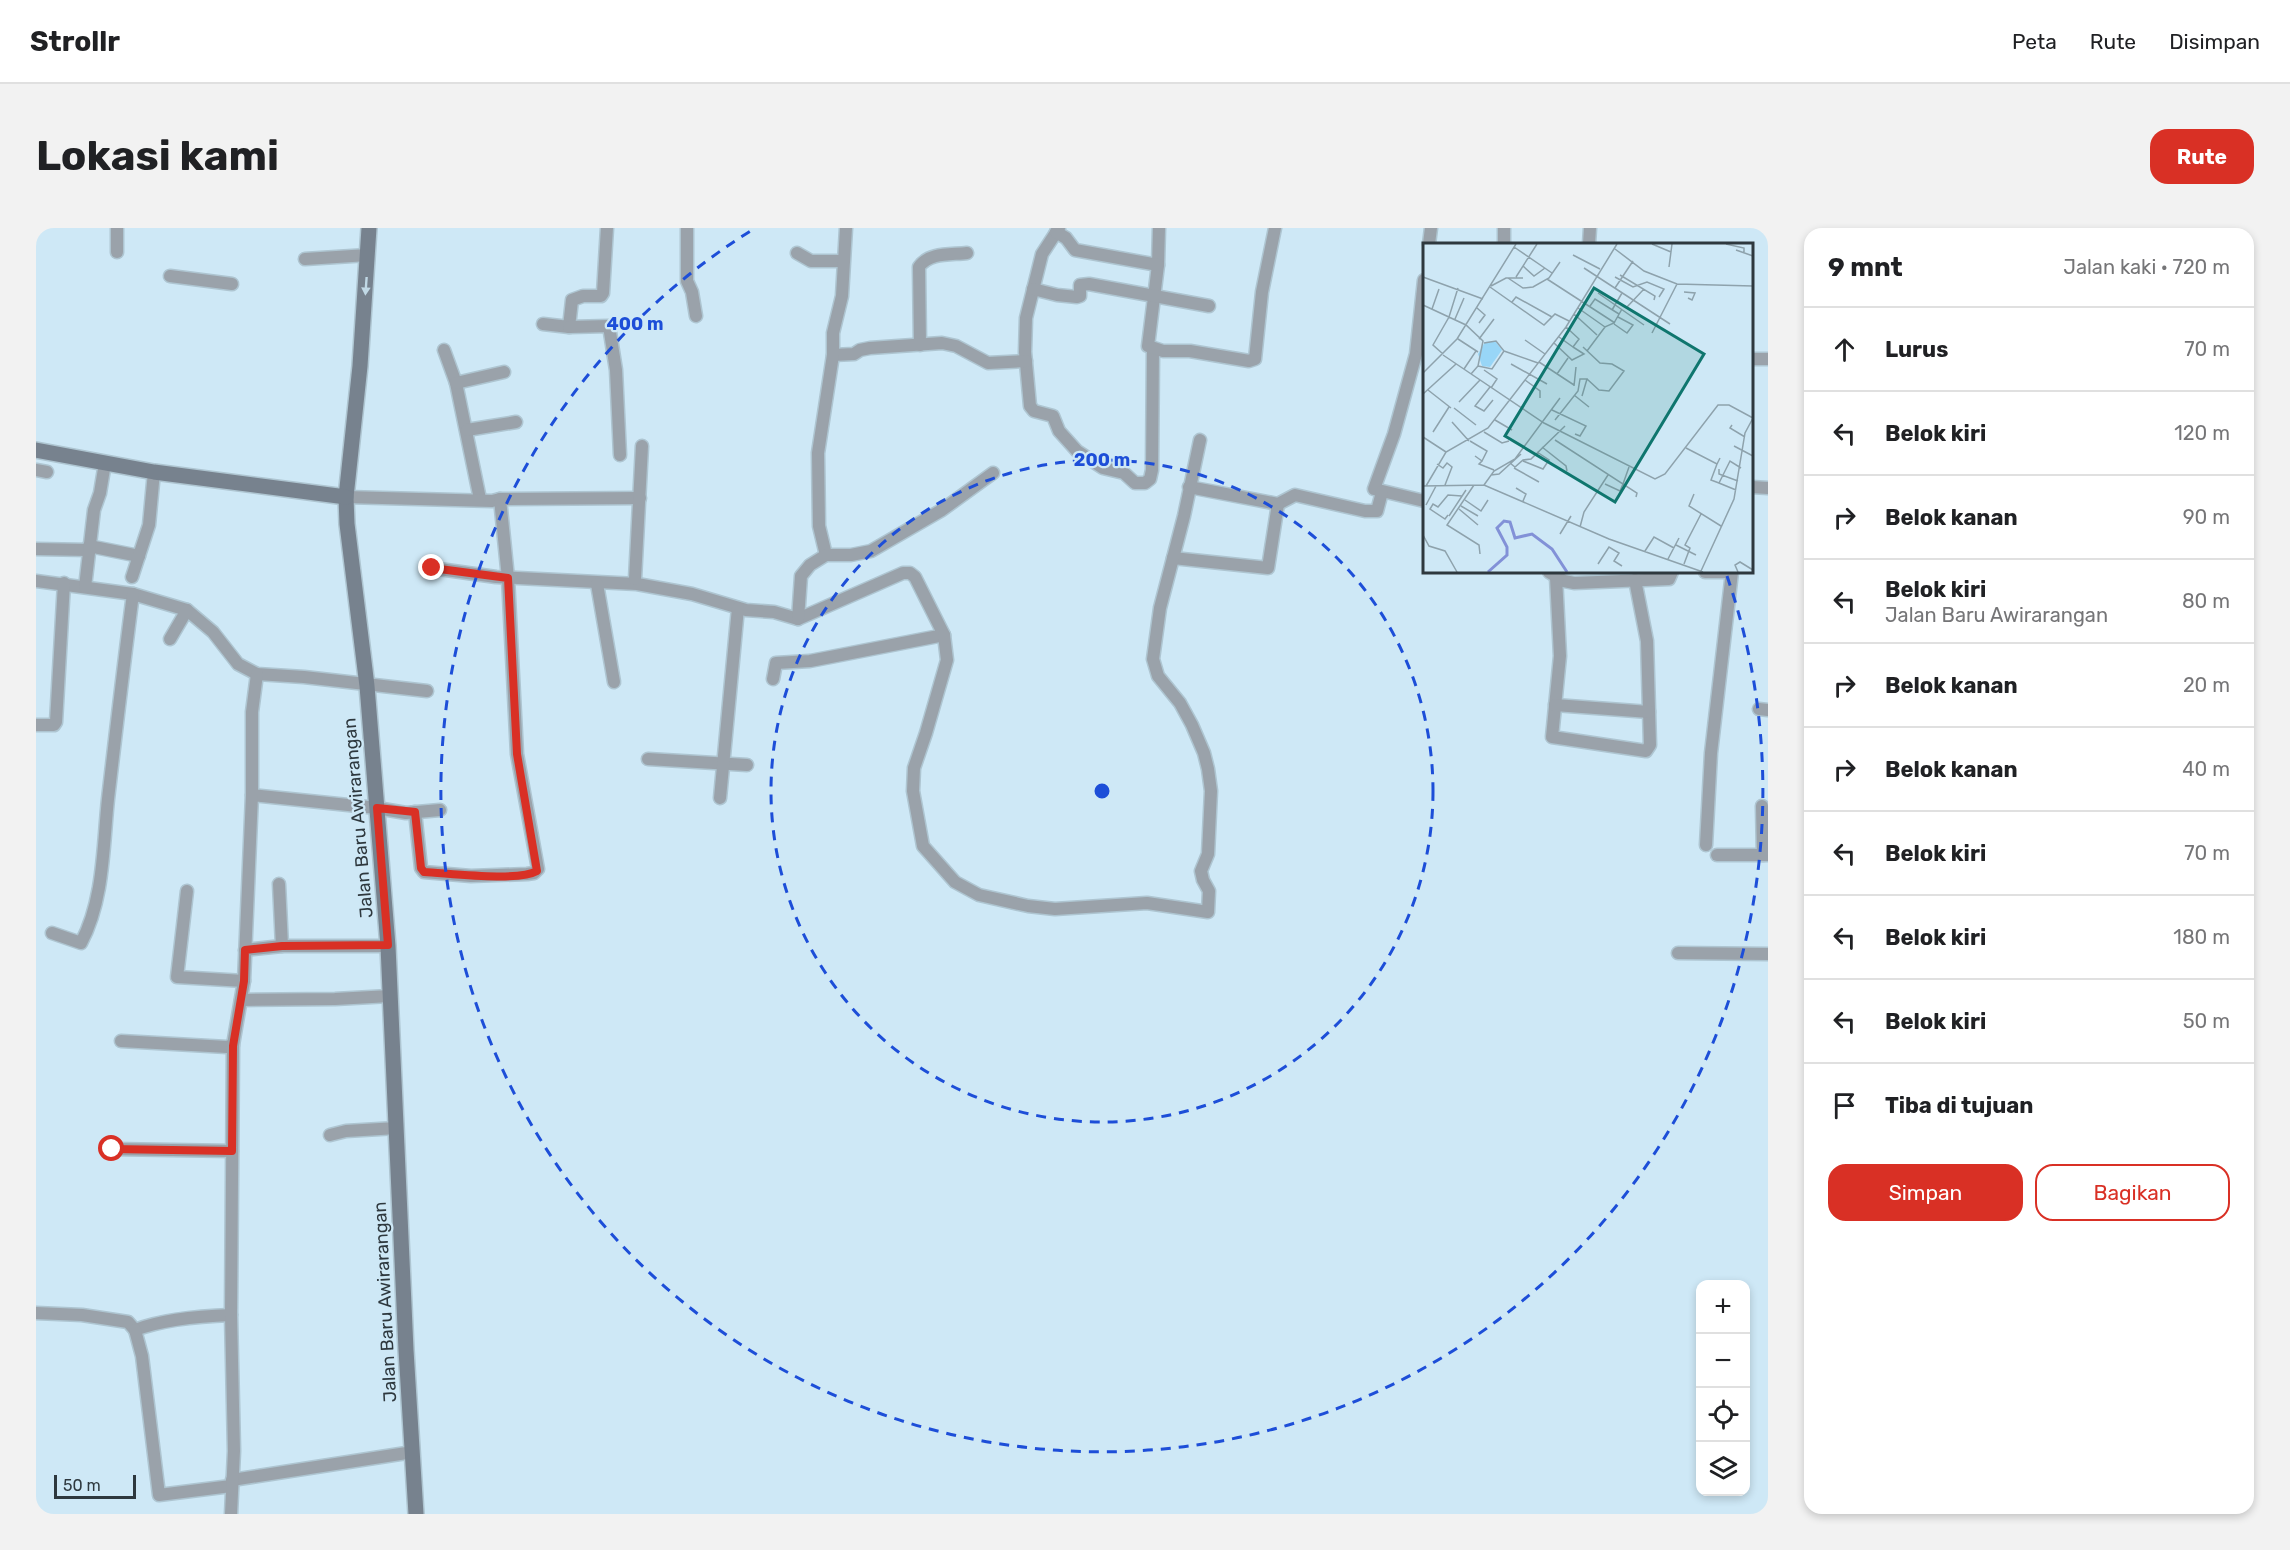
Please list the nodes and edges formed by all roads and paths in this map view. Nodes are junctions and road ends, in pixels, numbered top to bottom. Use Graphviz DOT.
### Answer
graph roads {
  1 [pos="117,228"];
  2 [pos="369,228"];
  3 [pos="607,228"];
  4 [pos="687,228"];
  5 [pos="846,228"];
  6 [pos="1159,228"];
  7 [pos="1275,228"];
  8 [pos="1431,228"];
  9 [pos="1590,228"];
  10 [pos="1057,230"];
  11 [pos="1429,243"];
  12 [pos="1589,243"];
  13 [pos="117,252"];
  14 [pos="797,253"];
  15 [pos="967,253"];
  16 [pos="368,255"];
  17 [pos="305,259"];
  18 [pos="843,261"];
  19 [pos="1158,265"];
  20 [pos="170,276"];
  21 [pos="232,284"];
  22 [pos="1033,289"];
  23 [pos="1423,296"];
  24 [pos="1154,297"];
  25 [pos="1209,306"];
  26 [pos="696,316"];
  27 [pos="543,324"];
  28 [pos="569,327"];
  29 [pos="920,345"];
  30 [pos="1154,349"];
  31 [pos="444,350"];
  32 [pos="833,355"];
  33 [pos="1026,362"];
  34 [pos="504,372"];
  35 [pos="456,383"];
  36 [pos="516,422"];
  37 [pos="467,430"];
  38 [pos="1200,440"];
  39 [pos="642,446"];
  40 [pos="36,450"];
  41 [pos="620,455"];
  42 [pos="104,470"];
  43 [pos="993,474"];
  44 [pos="153,477"];
  45 [pos="1189,487"];
  46 [pos="1753,487"];
  47 [pos="1768,488"];
  48 [pos="1382,492"];
  49 [pos="346,496"];
  50 [pos="640,498"];
  51 [pos="480,499"];
  52 [pos="500,499"];
  53 [pos="1423,501"];
  54 [pos="1278,504"];
  55 [pos="89,548"];
  56 [pos="36,549"];
  57 [pos="826,555"];
  58 [pos="139,556"];
  59 [pos="1173,558"];
  60 [pos="432,568"];
  61 [pos="507,573"];
  62 [pos="1672,573"];
  63 [pos="1732,573"];
  64 [pos="1553,574"];
  65 [pos="132,577"];
  66 [pos="1575,577"];
  67 [pos="635,579"];
  68 [pos="36,580"];
  69 [pos="1635,580"];
  70 [pos="64,583"];
  71 [pos="597,584"];
  72 [pos="85,587"];
  73 [pos="133,594"];
  74 [pos="738,608"];
  75 [pos="187,610"];
  76 [pos="799,615"];
  77 [pos="944,635"];
  78 [pos="170,639"];
  79 [pos="257,674"];
  80 [pos="773,679"];
  81 [pos="614,682"];
  82 [pos="367,686"];
  83 [pos="427,691"];
  84 [pos="1555,705"];
  85 [pos="1649,712"];
  86 [pos="36,725"];
  87 [pos="648,759"];
  88 [pos="724,763"];
  89 [pos="747,765"];
  90 [pos="252,795"];
  91 [pos="720,798"];
  92 [pos="1762,806"];
  93 [pos="377,808"];
  94 [pos="440,810"];
  95 [pos="415,812"];
  96 [pos="1706,845"];
  97 [pos="1717,855"];
  98 [pos="1766,855"];
  99 [pos="279,884"];
  100 [pos="187,891"];
  101 [pos="52,933"];
  102 [pos="388,945"];
  103 [pos="282,946"];
  104 [pos="245,950"];
  105 [pos="1678,953"];
  106 [pos="1768,954"];
  107 [pos="244,981"];
  108 [pos="390,996"];
  109 [pos="241,1000"];
  110 [pos="121,1041"];
  111 [pos="233,1046"];
  112 [pos="397,1128"];
  113 [pos="330,1135"];
  114 [pos="112,1149"];
  115 [pos="232,1151"];
  116 [pos="36,1313"];
  117 [pos="231,1315"];
  118 [pos="135,1330"];
  119 [pos="413,1452"];
  120 [pos="232,1483"];
  121 [pos="231,1514"];
  122 [pos="417,1514"];
  1 -- 13 [label="street"];
  2 -- 16 [label="street, Jalan Baru Awirarangan"];
  3 -- 28 [label="street"];
  4 -- 26 [label="street"];
  5 -- 18 [label="street"];
  6 -- 19 [label="street"];
  7 -- 30 [label="street"];
  8 -- 11 [label="street"];
  9 -- 12 [label="street"];
  10 -- 19 [label="street"];
  10 -- 22 [label="street"];
  14 -- 18 [label="street"];
  15 -- 29 [label="street"];
  16 -- 17 [label="street"];
  16 -- 49 [label="street, Jalan Baru Awirarangan, one-way"];
  18 -- 32 [label="street"];
  19 -- 24 [label="street"];
  20 -- 21 [label="street"];
  22 -- 24 [label="street"];
  22 -- 33 [label="street"];
  23 -- 48 [label="street"];
  24 -- 25 [label="street"];
  24 -- 30 [label="street"];
  27 -- 28 [label="street"];
  28 -- 41 [label="street"];
  29 -- 32 [label="street"];
  29 -- 33 [label="street"];
  30 -- 33 [label="street"];
  31 -- 35 [label="street"];
  32 -- 57 [label="street"];
  34 -- 35 [label="street"];
  35 -- 37 [label="street"];
  36 -- 37 [label="street"];
  37 -- 51 [label="street"];
  38 -- 45 [label="street"];
  39 -- 50 [label="street"];
  40 -- 42 [label="street"];
  42 -- 44 [label="street"];
  42 -- 55 [label="street"];
  43 -- 57 [label="street"];
  44 -- 49 [label="street"];
  44 -- 58 [label="street"];
  45 -- 54 [label="street"];
  45 -- 59 [label="street"];
  46 -- 47 [label="street"];
  48 -- 53 [label="street"];
  48 -- 54 [label="street"];
  49 -- 51 [label="street"];
  49 -- 82 [label="street, Jalan Baru Awirarangan"];
  50 -- 52 [label="street"];
  50 -- 67 [label="street"];
  51 -- 52 [label="street"];
  52 -- 61 [label="street"];
  54 -- 59 [label="street"];
  55 -- 56 [label="street"];
  55 -- 58 [label="street"];
  55 -- 72 [label="street"];
  57 -- 76 [label="street"];
  58 -- 65 [label="street"];
  59 -- 77 [label="street"];
  60 -- 61 [label="street"];
  61 -- 71 [label="street"];
  61 -- 95 [label="street"];
  62 -- 69 [label="street"];
  63 -- 96 [label="street"];
  64 -- 66 [label="street"];
  64 -- 84 [label="street"];
  66 -- 69 [label="street"];
  68 -- 70 [label="street"];
  69 -- 85 [label="street"];
  70 -- 72 [label="street"];
  70 -- 86 [label="street"];
  71 -- 74 [label="street"];
  71 -- 81 [label="street"];
  72 -- 73 [label="street"];
  73 -- 75 [label="street"];
  73 -- 101 [label="street"];
  74 -- 76 [label="street"];
  74 -- 88 [label="street"];
  75 -- 78 [label="street"];
  75 -- 79 [label="street"];
  76 -- 77 [label="street"];
  77 -- 80 [label="street"];
  79 -- 82 [label="street"];
  79 -- 90 [label="street"];
  82 -- 83 [label="street"];
  82 -- 93 [label="street, Jalan Baru Awirarangan"];
  84 -- 85 [label="street"];
  84 -- 85 [label="street"];
  87 -- 88 [label="street"];
  88 -- 89 [label="street"];
  88 -- 91 [label="street"];
  90 -- 93 [label="street"];
  90 -- 104 [label="street"];
  92 -- 98 [label="street"];
  93 -- 95 [label="street"];
  93 -- 102 [label="street, Jalan Baru Awirarangan"];
  94 -- 95 [label="street"];
  97 -- 98 [label="street"];
  99 -- 103 [label="street"];
  100 -- 107 [label="street"];
  102 -- 103 [label="street"];
  102 -- 108 [label="street, Jalan Baru Awirarangan"];
  103 -- 104 [label="street"];
  104 -- 107 [label="street"];
  105 -- 106 [label="street"];
  107 -- 109 [label="street"];
  108 -- 109 [label="street"];
  108 -- 112 [label="street, Jalan Baru Awirarangan"];
  109 -- 111 [label="street"];
  110 -- 111 [label="street"];
  111 -- 115 [label="street"];
  112 -- 113 [label="street"];
  112 -- 119 [label="street, Jalan Baru Awirarangan"];
  114 -- 115 [label="street"];
  115 -- 117 [label="street"];
  116 -- 118 [label="street"];
  117 -- 118 [label="street"];
  117 -- 120 [label="street"];
  118 -- 120 [label="street"];
  119 -- 120 [label="street"];
  119 -- 122 [label="street, Jalan Baru Awirarangan"];
  120 -- 121 [label="street"];
}
